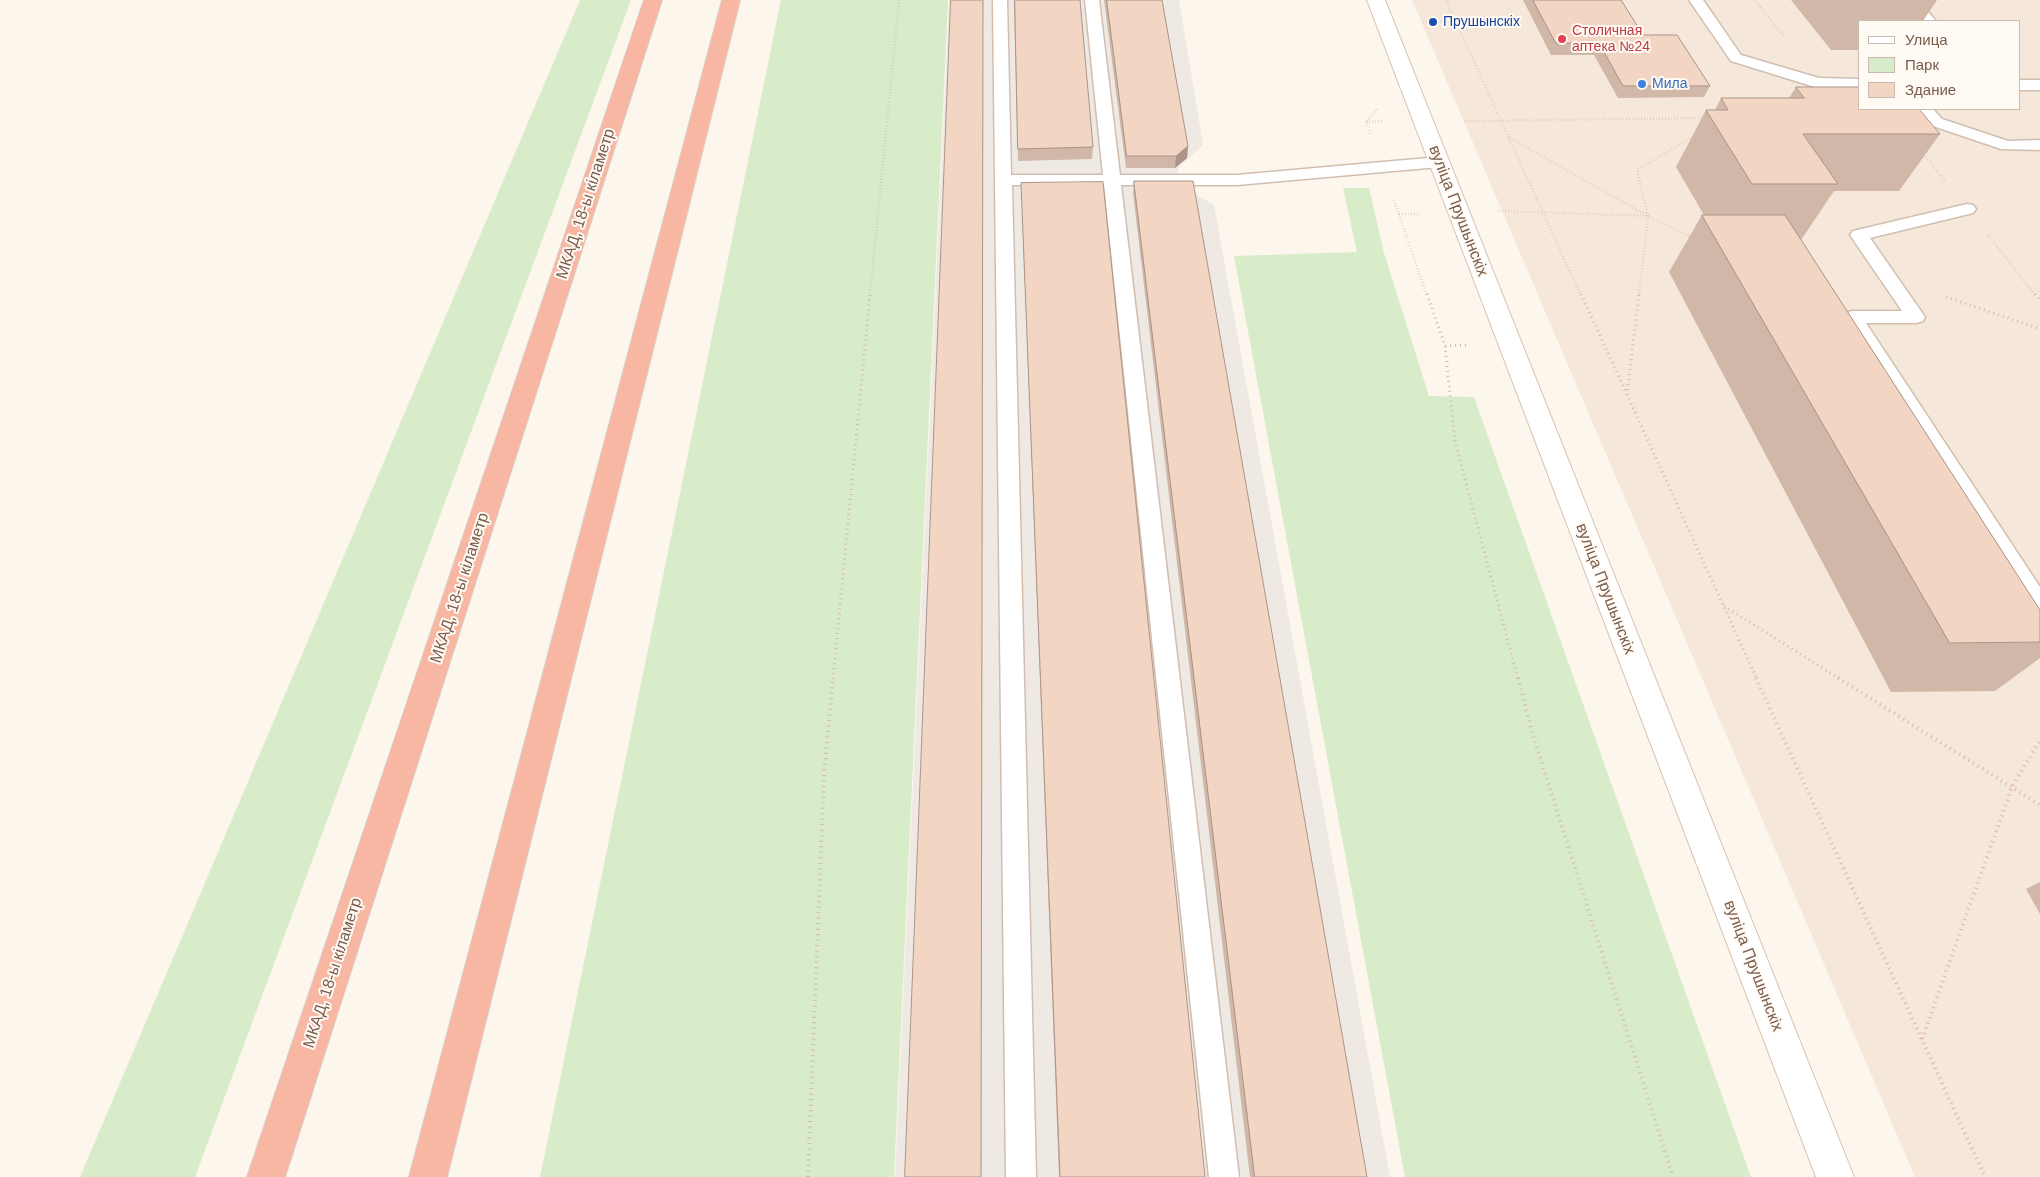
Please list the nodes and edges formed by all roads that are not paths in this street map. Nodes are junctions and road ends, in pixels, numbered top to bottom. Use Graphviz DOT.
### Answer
graph roads {
  1 [pos="653,0"];
  2 [pos="731,0"];
  3 [pos="1000,0"];
  4 [pos="1092,0"];
  5 [pos="1376,0"];
  6 [pos="1696,0"];
  7 [pos="1910,0"];
  8 [pos="1928,20"];
  9 [pos="1858,84"];
  10 [pos="2020,85"];
  11 [pos="2040,85"];
  12 [pos="1926,110"];
  13 [pos="2040,145"];
  14 [pos="1439,162"];
  15 [pos="1003,180"];
  16 [pos="1112,180"];
  17 [pos="1967,209"];
  18 [pos="2040,606"];
  19 [pos="266,1177"];
  20 [pos="428,1177"];
  21 [pos="1022,1177"];
  22 [pos="1224,1177"];
  23 [pos="1835,1177"];
  1 -- 19 [label="highway, МКАД, 18-ы кіламетр"];
  2 -- 20 [label="highway"];
  3 -- 15 [label="lane"];
  4 -- 16 [label="lane"];
  5 -- 14 [label="street, вуліца Прушынскіх"];
  6 -- 9 [label="lane"];
  7 -- 8 [label="lane"];
  10 -- 11 [label="lane"];
  12 -- 13 [label="lane"];
  14 -- 16 [label="lane"];
  14 -- 23 [label="street, вуліца Прушынскіх"];
  15 -- 16 [label="lane"];
  15 -- 21 [label="lane"];
  16 -- 22 [label="lane"];
  17 -- 18 [label="lane"];
}
